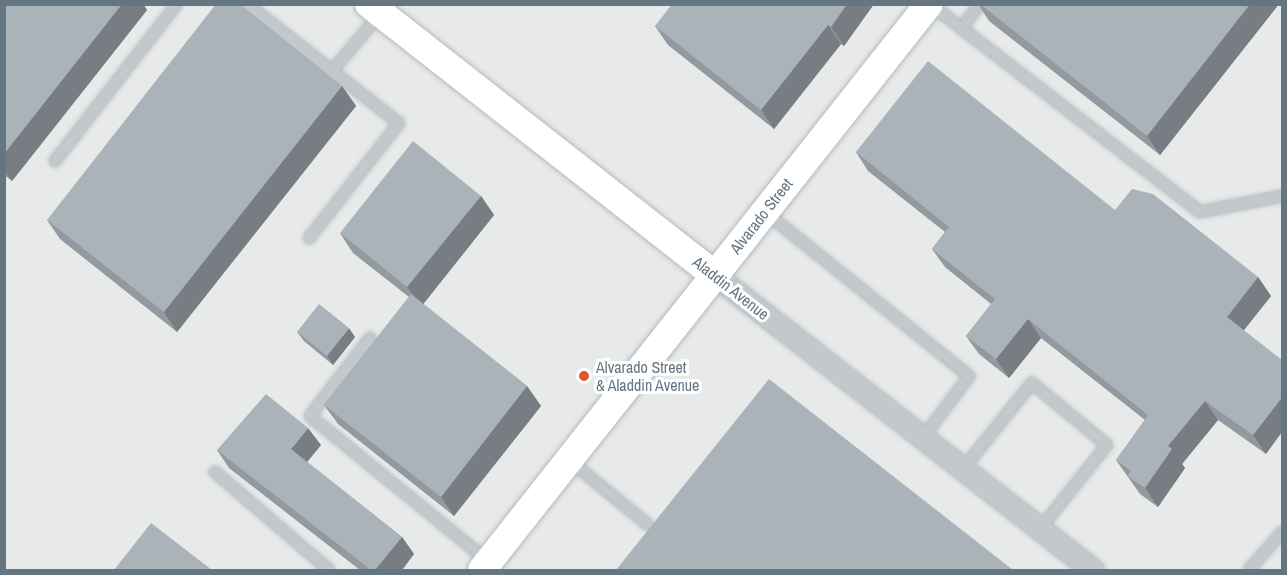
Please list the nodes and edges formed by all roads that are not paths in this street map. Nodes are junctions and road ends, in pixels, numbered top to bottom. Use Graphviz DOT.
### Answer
graph roads {
  1 [pos="177,4"];
  2 [pos="247,4"];
  3 [pos="930,4"];
  4 [pos="980,4"];
  5 [pos="374,9"];
  6 [pos="961,29"];
  7 [pos="333,70"];
  8 [pos="55,161"];
  9 [pos="1282,196"];
  10 [pos="764,212"];
  11 [pos="309,238"];
  12 [pos="714,275"];
  13 [pos="370,338"];
  14 [pos="923,438"];
  15 [pos="569,460"];
  16 [pos="963,469"];
  17 [pos="215,472"];
  18 [pos="648,525"];
  19 [pos="1040,529"];
  20 [pos="1282,532"];
  21 [pos="486,566"];
  22 [pos="329,570"];
  23 [pos="1093,570"];
  24 [pos="1249,570"];
  1 -- 8 [label="lane"];
  2 -- 7 [label="lane"];
  3 -- 6 [label="lane"];
  3 -- 10 [label="street, Alvarado Street"];
  4 -- 6 [label="lane"];
  5 -- 7 [label="lane"];
  5 -- 12 [label="street, Aladdin Avenue"];
  6 -- 9 [label="lane"];
  7 -- 11 [label="lane"];
  10 -- 12 [label="street, Alvarado Street"];
  10 -- 14 [label="lane"];
  12 -- 14 [label="street, Aladdin Avenue"];
  12 -- 15 [label="street, Alvarado Street"];
  13 -- 21 [label="lane"];
  14 -- 16 [label="street, Aladdin Avenue"];
  15 -- 18 [label="lane"];
  15 -- 21 [label="street, Alvarado Street"];
  16 -- 19 [label="street, Aladdin Avenue"];
  16 -- 19 [label="lane"];
  17 -- 22 [label="lane"];
  19 -- 23 [label="street, Aladdin Avenue"];
  20 -- 24 [label="lane"];
}
